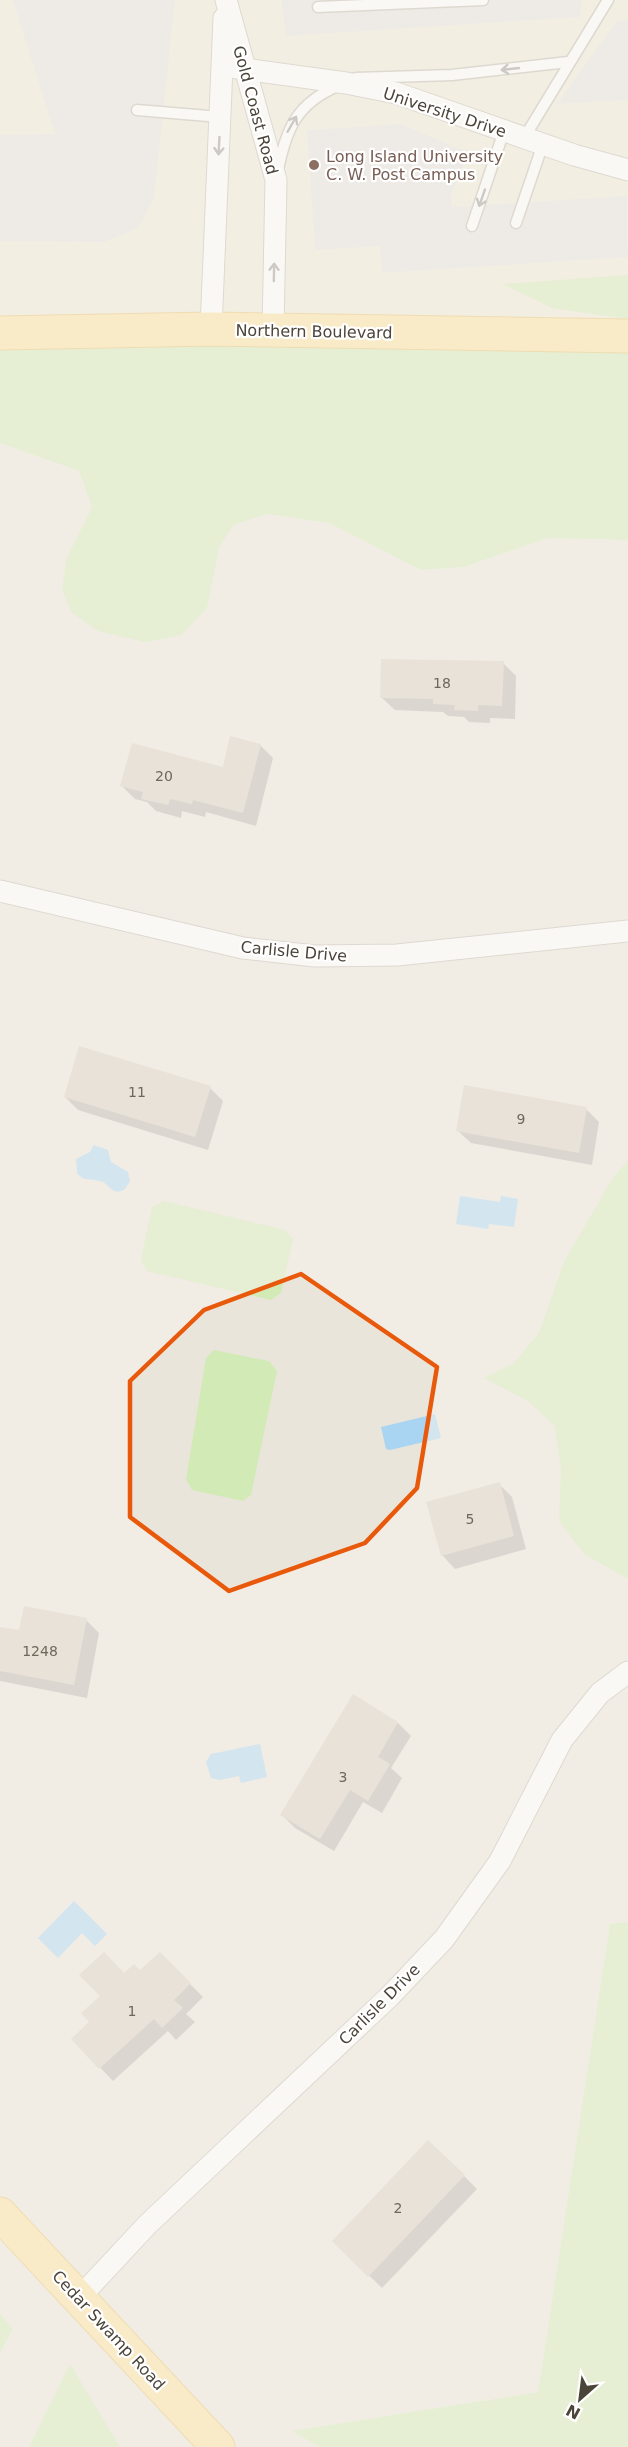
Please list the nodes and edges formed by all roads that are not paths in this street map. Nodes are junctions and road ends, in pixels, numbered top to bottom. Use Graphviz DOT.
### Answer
graph roads {
  1 [pos="225,0"];
  2 [pos="483,0"];
  3 [pos="608,0"];
  4 [pos="318,7"];
  5 [pos="568,62"];
  6 [pos="223,66"];
  7 [pos="244,69"];
  8 [pos="319,79"];
  9 [pos="346,83"];
  10 [pos="137,110"];
  11 [pos="220,117"];
  12 [pos="524,138"];
  13 [pos="628,170"];
  14 [pos="276,180"];
  15 [pos="516,223"];
  16 [pos="472,226"];
  17 [pos="211,329"];
  18 [pos="273,330"];
  19 [pos="0,333"];
  20 [pos="628,336"];
  21 [pos="0,891"];
  22 [pos="628,931"];
  23 [pos="628,1672"];
  24 [pos="0,2214"];
  25 [pos="79,2298"];
  26 [pos="218,2447"];
  1 -- 6 [label="street, Gold Coast Road"];
  1 -- 7 [label="street, Gold Coast Road"];
  2 -- 4 [label="lane"];
  3 -- 5 [label="lane"];
  5 -- 8 [label="lane, one-way"];
  5 -- 12 [label="lane"];
  6 -- 7 [label="street, University Drive"];
  6 -- 11 [label="street, Gold Coast Road"];
  7 -- 8 [label="street, University Drive"];
  7 -- 14 [label="street, Gold Coast Road"];
  8 -- 9 [label="street, University Drive"];
  9 -- 12 [label="street, University Drive"];
  14 -- 9 [label="lane, one-way"];
  10 -- 11 [label="lane"];
  11 -- 17 [label="street, Gold Coast Road, one-way"];
  12 -- 13 [label="street, University Drive"];
  12 -- 15 [label="lane"];
  12 -- 16 [label="lane, one-way"];
  18 -- 14 [label="street, Gold Coast Road, one-way"];
  17 -- 18 [label="main road, Northern Boulevard"];
  17 -- 19 [label="main road, Northern Boulevard"];
  18 -- 20 [label="main road, Northern Boulevard"];
  21 -- 22 [label="street, Carlisle Drive"];
  23 -- 25 [label="street, Carlisle Drive"];
  24 -- 25 [label="main road, Cedar Swamp Road"];
  25 -- 26 [label="main road, Cedar Swamp Road"];
}
